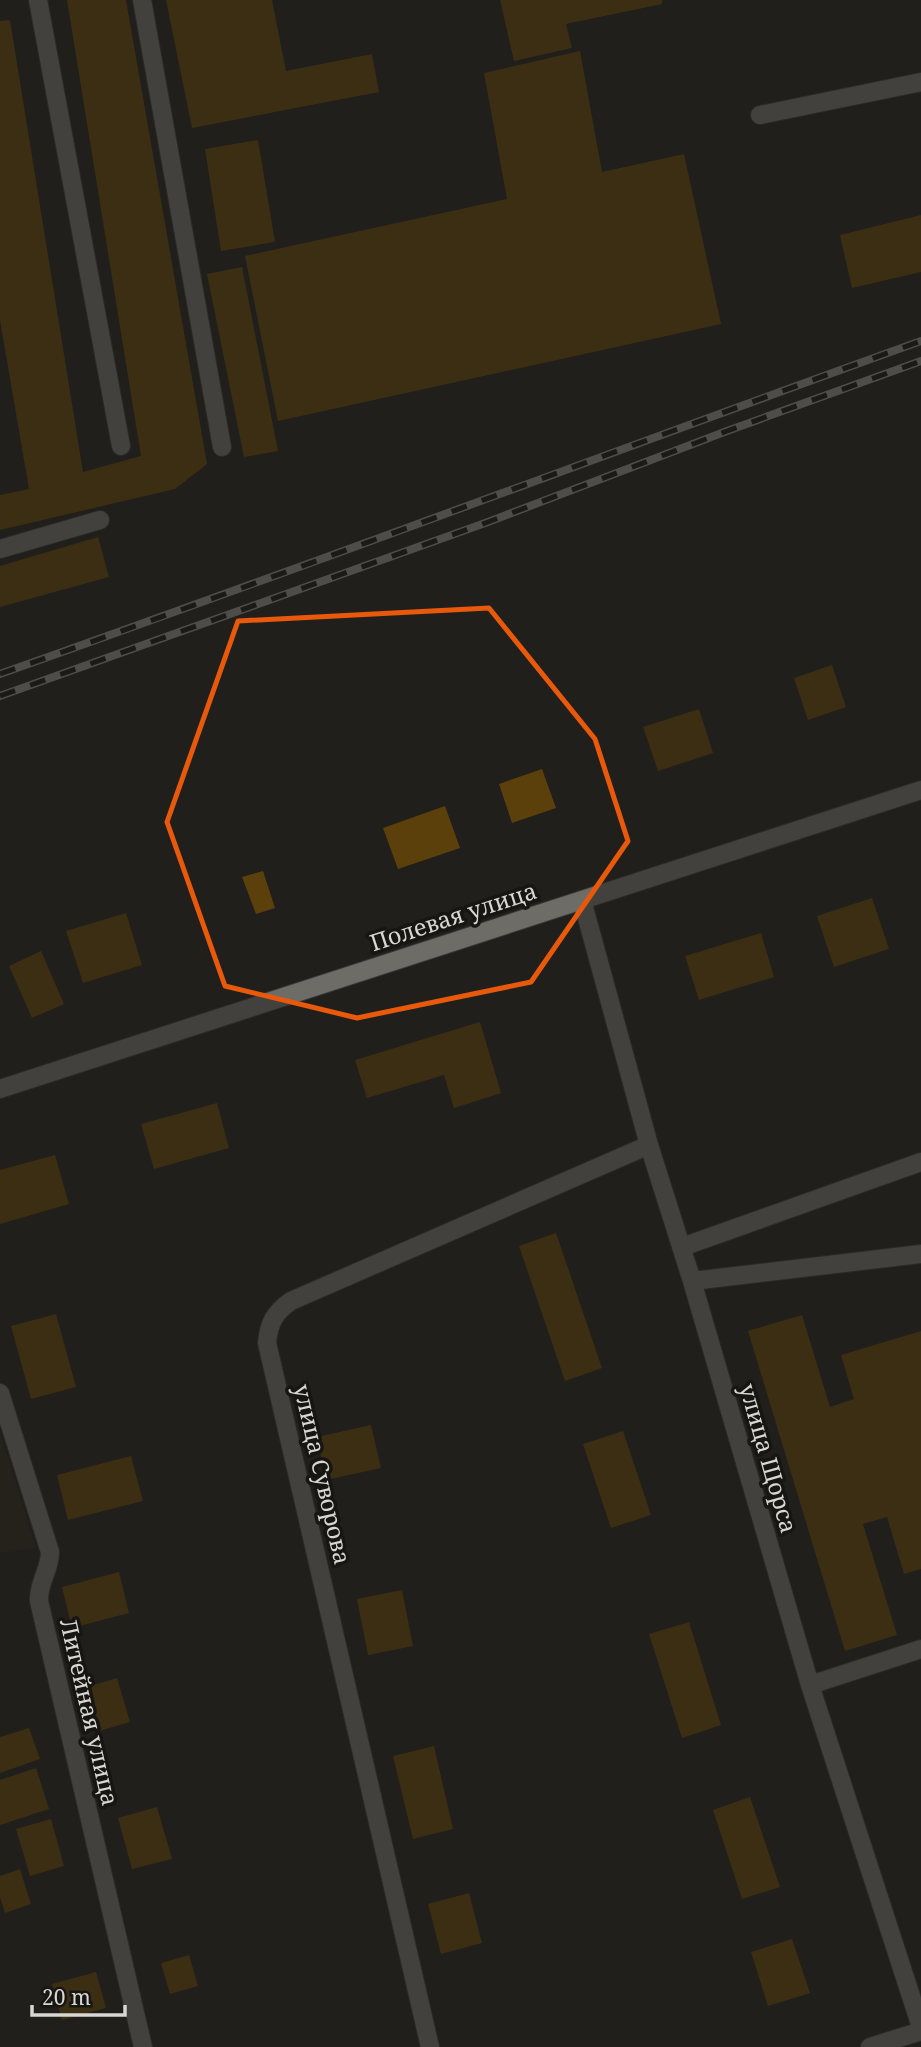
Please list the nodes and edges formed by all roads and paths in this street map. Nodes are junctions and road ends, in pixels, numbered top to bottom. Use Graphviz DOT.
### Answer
graph roads {
  1 [pos="38,0"];
  2 [pos="142,0"];
  3 [pos="921,82"];
  4 [pos="760,115"];
  5 [pos="121,446"];
  6 [pos="222,446"];
  7 [pos="100,520"];
  8 [pos="0,549"];
  9 [pos="921,790"];
  10 [pos="582,900"];
  11 [pos="0,1089"];
  12 [pos="649,1145"];
  13 [pos="921,1162"];
  14 [pos="682,1247"];
  15 [pos="921,1254"];
  16 [pos="692,1280"];
  17 [pos="0,1393"];
  18 [pos="921,1649"];
  19 [pos="810,1685"];
  20 [pos="921,2029"];
  21 [pos="143,2047"];
  22 [pos="430,2047"];
  23 [pos="870,2047"];
  1 -- 5 [label="street"];
  2 -- 6 [label="street"];
  3 -- 4 [label="street"];
  7 -- 8 [label="street"];
  9 -- 10 [label="street, Полевая улица"];
  10 -- 11 [label="street, Полевая улица"];
  10 -- 12 [label="street, улица Щорса"];
  12 -- 14 [label="street, улица Щорса"];
  12 -- 22 [label="street, улица Суворова"];
  13 -- 14 [label="street"];
  14 -- 16 [label="street, улица Щорса"];
  15 -- 16 [label="street"];
  16 -- 19 [label="street, улица Щорса"];
  17 -- 21 [label="street, Литейная улица"];
  18 -- 19 [label="street"];
  19 -- 20 [label="street, улица Щорса"];
  20 -- 23 [label="street"];
}
